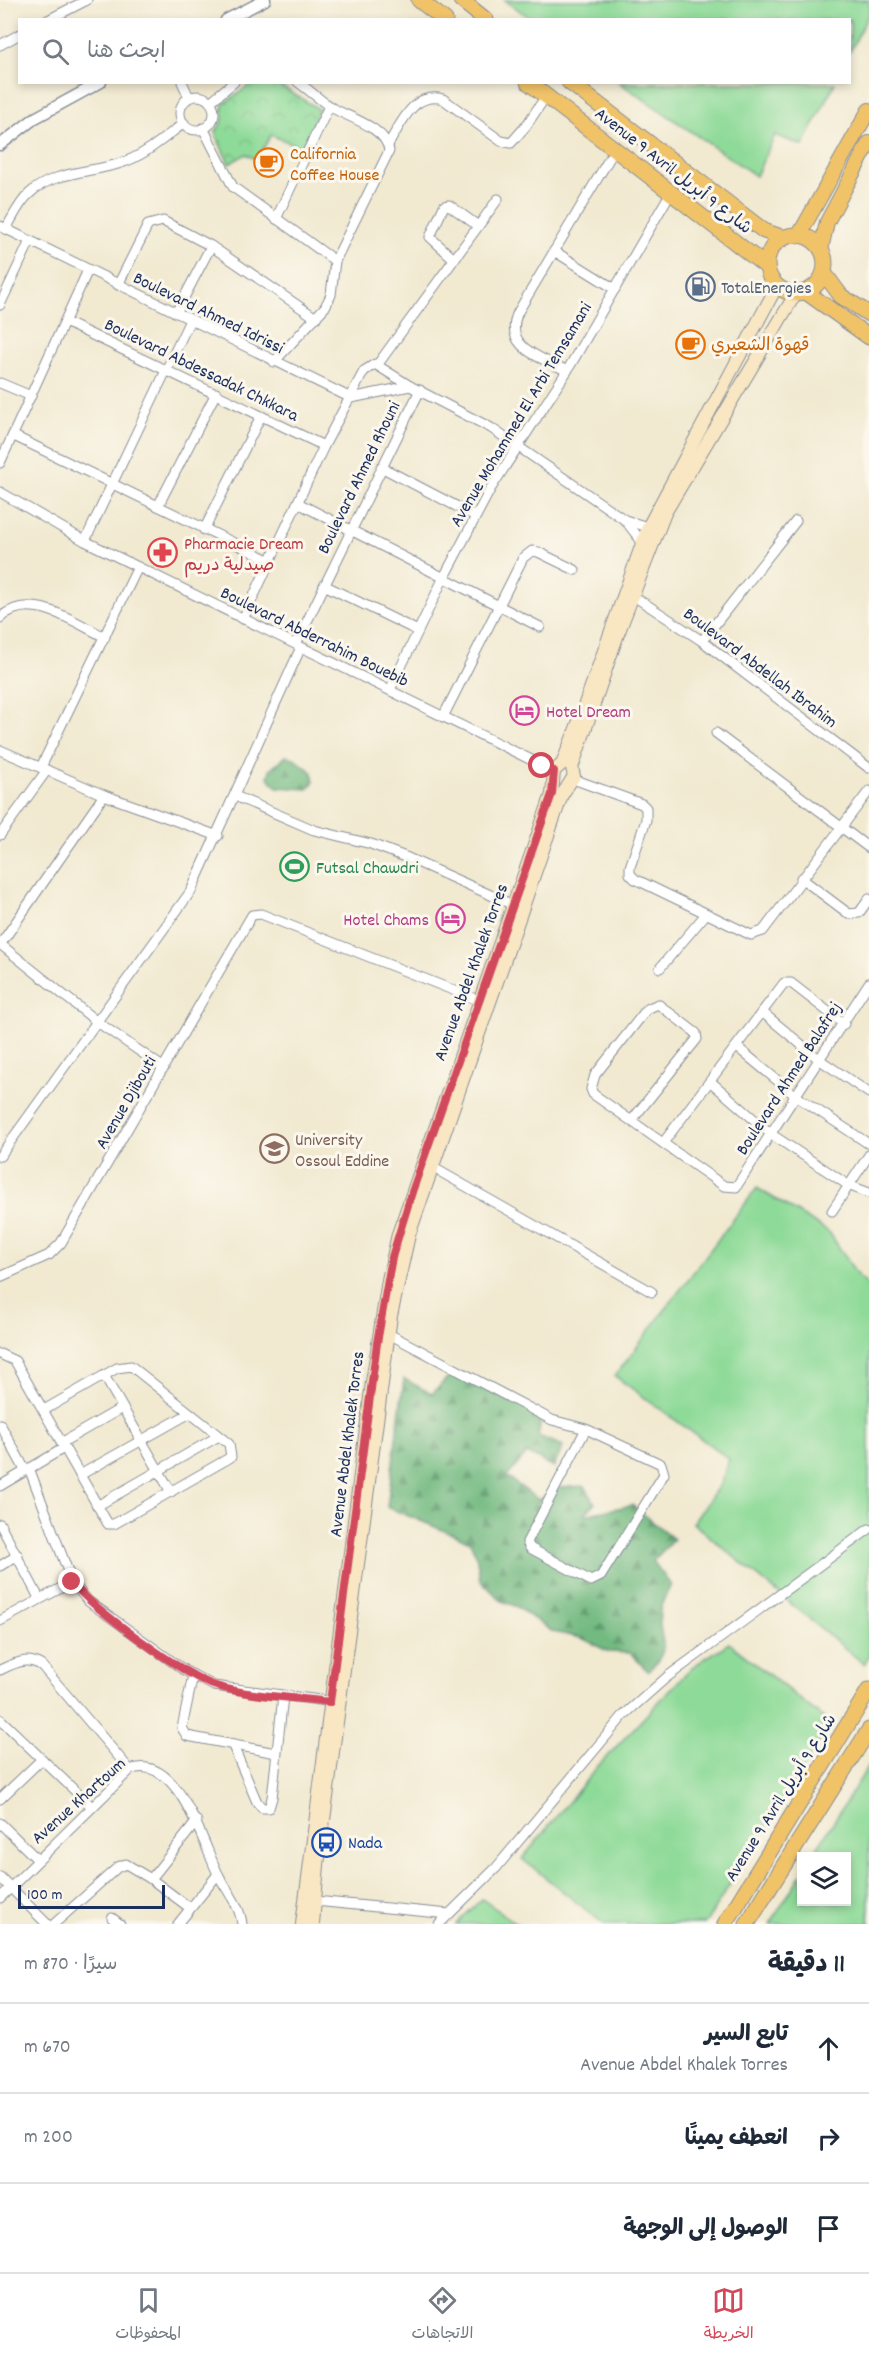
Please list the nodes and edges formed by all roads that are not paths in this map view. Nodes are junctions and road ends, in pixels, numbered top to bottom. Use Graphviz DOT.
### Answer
graph roads {
  1 [pos="87,0"];
  2 [pos="265,0"];
  3 [pos="419,0"];
  4 [pos="460,0"];
  5 [pos="52,18"];
  6 [pos="230,18"];
  7 [pos="442,18"];
  8 [pos="483,18"];
  9 [pos="18,35"];
  10 [pos="0,45"];
  11 [pos="97,84"];
  12 [pos="183,84"];
  13 [pos="232,84"];
  14 [pos="301,84"];
  15 [pos="531,84"];
  16 [pos="572,84"];
  17 [pos="546,96"];
  18 [pos="189,97"];
  19 [pos="210,102"];
  20 [pos="329,106"];
  21 [pos="869,110"];
  22 [pos="184,123"];
  23 [pos="203,128"];
  24 [pos="869,143"];
  25 [pos="0,145"];
  26 [pos="388,145"];
  27 [pos="615,149"];
  28 [pos="671,192"];
  29 [pos="498,199"];
  30 [pos="276,219"];
  31 [pos="478,226"];
  32 [pos="3,228"];
  33 [pos="791,237"];
  34 [pos="30,241"];
  35 [pos="211,246"];
  36 [pos="821,249"];
  37 [pos="554,251"];
  38 [pos="454,259"];
  39 [pos="335,261"];
  40 [pos="767,267"];
  41 [pos="88,270"];
  42 [pos="824,273"];
  43 [pos="118,285"];
  44 [pos="777,286"];
  45 [pos="615,289"];
  46 [pos="801,292"];
  47 [pos="0,305"];
  48 [pos="176,313"];
  49 [pos="869,314"];
  50 [pos="316,318"];
  51 [pos="190,320"];
  52 [pos="65,321"];
  53 [pos="869,337"];
  54 [pos="274,362"];
  55 [pos="378,364"];
  56 [pos="165,371"];
  57 [pos="567,372"];
  58 [pos="0,383"];
  59 [pos="415,388"];
  60 [pos="216,393"];
  61 [pos="31,396"];
  62 [pos="351,398"];
  63 [pos="261,416"];
  64 [pos="14,436"];
  65 [pos="324,446"];
  66 [pos="517,447"];
  67 [pos="0,463"];
  68 [pos="381,467"];
  69 [pos="112,483"];
  70 [pos="0,492"];
  71 [pos="298,502"];
  72 [pos="158,506"];
  73 [pos="475,516"];
  74 [pos="625,520"];
  75 [pos="796,521"];
  76 [pos="648,527"];
  77 [pos="204,530"];
  78 [pos="351,530"];
  79 [pos="85,541"];
  80 [pos="642,542"];
  81 [pos="271,561"];
  82 [pos="138,567"];
  83 [pos="575,570"];
  84 [pos="443,579"];
  85 [pos="324,585"];
  86 [pos="632,595"];
  87 [pos="498,607"];
  88 [pos="0,618"];
  89 [pos="243,619"];
  90 [pos="540,627"];
  91 [pos="418,632"];
  92 [pos="105,637"];
  93 [pos="702,641"];
  94 [pos="299,645"];
  95 [pos="390,690"];
  96 [pos="443,717"];
  97 [pos="716,733"];
  98 [pos="0,750"];
  99 [pos="869,768"];
  100 [pos="44,769"];
  101 [pos="564,774"];
  102 [pos="869,791"];
  103 [pos="104,795"];
  104 [pos="235,796"];
  105 [pos="841,826"];
  106 [pos="0,835"];
  107 [pos="218,836"];
  108 [pos="869,848"];
  109 [pos="801,878"];
  110 [pos="869,899"];
  111 [pos="513,905"];
  112 [pos="706,914"];
  113 [pos="0,944"];
  114 [pos="660,968"];
  115 [pos="869,983"];
  116 [pos="483,1002"];
  117 [pos="762,1012"];
  118 [pos="96,1021"];
  119 [pos="844,1024"];
  120 [pos="737,1047"];
  121 [pos="820,1060"];
  122 [pos="164,1068"];
  123 [pos="711,1082"];
  124 [pos="869,1094"];
  125 [pos="796,1096"];
  126 [pos="632,1120"];
  127 [pos="771,1134"];
  128 [pos="663,1143"];
  129 [pos="869,1144"];
  130 [pos="869,1155"];
  131 [pos="0,1156"];
  132 [pos="432,1167"];
  133 [pos="848,1185"];
  134 [pos="869,1193"];
  135 [pos="832,1212"];
  136 [pos="0,1265"];
  137 [pos="4,1276"];
  138 [pos="652,1292"];
  139 [pos="389,1334"];
  140 [pos="0,1354"];
  141 [pos="105,1377"];
  142 [pos="122,1408"];
  143 [pos="45,1410"];
  144 [pos="190,1413"];
  145 [pos="0,1424"];
  146 [pos="586,1429"];
  147 [pos="218,1437"];
  148 [pos="141,1440"];
  149 [pos="62,1446"];
  150 [pos="27,1469"];
  151 [pos="159,1471"];
  152 [pos="80,1475"];
  153 [pos="0,1486"];
  154 [pos="171,1492"];
  155 [pos="97,1506"];
  156 [pos="1,1526"];
  157 [pos="869,1529"];
  158 [pos="18,1555"];
  159 [pos="0,1566"];
  160 [pos="72,1582"];
  161 [pos="39,1598"];
  162 [pos="0,1621"];
  163 [pos="0,1670"];
  164 [pos="193,1675"];
  165 [pos="869,1690"];
  166 [pos="283,1696"];
  167 [pos="335,1702"];
  168 [pos="1,1722"];
  169 [pos="869,1730"];
  170 [pos="233,1746"];
  171 [pos="276,1753"];
  172 [pos="42,1759"];
  173 [pos="130,1770"];
  174 [pos="0,1799"];
  175 [pos="92,1807"];
  176 [pos="197,1821"];
  177 [pos="0,1823"];
  178 [pos="37,1859"];
  179 [pos="218,1874"];
  180 [pos="0,1877"];
  181 [pos="151,1879"];
  182 [pos="11,1887"];
  183 [pos="0,1898"];
  184 [pos="315,1901"];
  185 [pos="190,1908"];
  186 [pos="449,1914"];
  187 [pos="241,1920"];
  188 [pos="47,1924"];
  189 [pos="54,1924"];
  190 [pos="178,1924"];
  191 [pos="302,1924"];
  192 [pos="313,1924"];
  193 [pos="439,1924"];
  194 [pos="724,1924"];
  195 [pos="747,1924"];
  1 -- 5 [label="street"];
  2 -- 6 [label="street"];
  3 -- 7 [label="highway"];
  4 -- 8 [label="highway"];
  9 -- 10 [label="street"];
  11 -- 25 [label="street"];
  12 -- 18 [label="street"];
  13 -- 19 [label="street"];
  14 -- 20 [label="street"];
  15 -- 17 [label="highway, Avenue 9 Avril شارع 9 أبريل"];
  16 -- 33 [label="highway, Avenue 9 Avril شارع 9 أبريل"];
  17 -- 26 [label="street"];
  17 -- 27 [label="highway, Avenue 9 Avril شارع 9 أبريل"];
  18 -- 19 [label="street"];
  18 -- 22 [label="street"];
  19 -- 23 [label="street"];
  20 -- 26 [label="street"];
  20 -- 30 [label="street"];
  21 -- 33 [label="main road"];
  22 -- 23 [label="street"];
  22 -- 32 [label="street"];
  23 -- 30 [label="street"];
  24 -- 36 [label="main road"];
  26 -- 39 [label="street"];
  27 -- 28 [label="highway, Avenue 9 Avril شارع 9 أبريل"];
  27 -- 37 [label="street"];
  28 -- 40 [label="highway, Avenue 9 Avril شارع 9 أبريل"];
  28 -- 45 [label="street, Avenue Mohammed El Arbi Temsamani"];
  29 -- 31 [label="street"];
  30 -- 39 [label="street"];
  31 -- 38 [label="street"];
  31 -- 38 [label="street"];
  32 -- 34 [label="street, Boulevard Ahmed Idrissi"];
  33 -- 36 [label="highway"];
  33 -- 40 [label="highway"];
  34 -- 41 [label="street, Boulevard Ahmed Idrissi"];
  34 -- 47 [label="street"];
  35 -- 43 [label="street"];
  35 -- 48 [label="street"];
  35 -- 50 [label="street"];
  36 -- 42 [label="highway"];
  37 -- 45 [label="street"];
  37 -- 57 [label="street"];
  38 -- 55 [label="street"];
  39 -- 50 [label="street"];
  40 -- 44 [label="highway"];
  41 -- 43 [label="street, Boulevard Ahmed Idrissi"];
  41 -- 52 [label="street"];
  42 -- 46 [label="highway"];
  42 -- 49 [label="highway"];
  43 -- 48 [label="street, Boulevard Ahmed Idrissi"];
  44 -- 46 [label="highway"];
  44 -- 76 [label="main road, Avenue Abdel Khalek Torres"];
  45 -- 57 [label="street, Avenue Mohammed El Arbi Temsamani"];
  46 -- 53 [label="highway"];
  46 -- 86 [label="main road, Avenue Abdel Khalek Torres"];
  48 -- 51 [label="street, Boulevard Ahmed Idrissi"];
  50 -- 54 [label="street"];
  51 -- 54 [label="street, Boulevard Ahmed Idrissi"];
  51 -- 56 [label="street"];
  52 -- 56 [label="street, Boulevard Abdessadak Chkkara"];
  52 -- 61 [label="street"];
  54 -- 62 [label="street, Boulevard Ahmed Idrissi"];
  55 -- 59 [label="street"];
  55 -- 62 [label="street"];
  56 -- 60 [label="street, Boulevard Abdessadak Chkkara"];
  56 -- 69 [label="street"];
  57 -- 66 [label="street, Avenue Mohammed El Arbi Temsamani"];
  58 -- 61 [label="street"];
  59 -- 62 [label="street"];
  59 -- 66 [label="street"];
  59 -- 68 [label="street, Boulevard Ahmed Rhouni"];
  60 -- 63 [label="street, Boulevard Abdessadak Chkkara"];
  60 -- 72 [label="street"];
  61 -- 64 [label="street"];
  62 -- 65 [label="street"];
  63 -- 65 [label="street, Boulevard Abdessadak Chkkara"];
  63 -- 77 [label="street"];
  64 -- 67 [label="street"];
  64 -- 69 [label="street"];
  65 -- 71 [label="street"];
  66 -- 73 [label="street, Avenue Mohammed El Arbi Temsamani"];
  66 -- 74 [label="street"];
  68 -- 73 [label="street"];
  68 -- 78 [label="street, Boulevard Ahmed Rhouni"];
  69 -- 72 [label="street"];
  69 -- 79 [label="street"];
  70 -- 79 [label="street, Boulevard Abderrahim Bouebib"];
  71 -- 78 [label="street"];
  71 -- 81 [label="street"];
  72 -- 77 [label="street"];
  73 -- 84 [label="street, Avenue Mohammed El Arbi Temsamani"];
  74 -- 76 [label="street"];
  74 -- 80 [label="street"];
  75 -- 93 [label="street"];
  76 -- 80 [label="main road, Avenue Abdel Khalek Torres"];
  77 -- 81 [label="street"];
  78 -- 84 [label="street"];
  78 -- 85 [label="street, Boulevard Ahmed Rhouni"];
  79 -- 82 [label="street, Boulevard Abderrahim Bouebib"];
  80 -- 101 [label="main road, Avenue Abdel Khalek Torres"];
  81 -- 89 [label="street"];
  82 -- 89 [label="street, Boulevard Abderrahim Bouebib"];
  82 -- 92 [label="street"];
  83 -- 87 [label="street"];
  84 -- 87 [label="street"];
  84 -- 91 [label="street, Avenue Mohammed El Arbi Temsamani"];
  85 -- 91 [label="street"];
  85 -- 94 [label="street, Boulevard Ahmed Rhouni"];
  86 -- 93 [label="street, Boulevard Abdellah Ibrahim"];
  86 -- 101 [label="main road, Avenue Abdel Khalek Torres"];
  87 -- 90 [label="street"];
  87 -- 96 [label="street"];
  88 -- 92 [label="street"];
  89 -- 94 [label="street, Boulevard Abderrahim Bouebib"];
  91 -- 95 [label="street, Avenue Mohammed El Arbi Temsamani"];
  92 -- 100 [label="street"];
  93 -- 99 [label="street, Boulevard Abdellah Ibrahim"];
  94 -- 95 [label="street, Boulevard Abderrahim Bouebib"];
  94 -- 104 [label="street, Boulevard Ahmed Rhouni"];
  95 -- 96 [label="street, Boulevard Abderrahim Bouebib"];
  96 -- 101 [label="street, Boulevard Abderrahim Bouebib"];
  97 -- 105 [label="street"];
  98 -- 100 [label="street"];
  100 -- 103 [label="street"];
  100 -- 106 [label="street"];
  101 -- 111 [label="main road, Avenue Abdel Khalek Torres"];
  101 -- 112 [label="street, Boulevard Abderrahim Bouebib"];
  101 -- 116 [label="main road, Avenue Abdel Khalek Torres"];
  102 -- 105 [label="street"];
  103 -- 107 [label="street"];
  103 -- 113 [label="street"];
  104 -- 107 [label="street, Boulevard Ahmed Rhouni"];
  104 -- 111 [label="street"];
  105 -- 108 [label="street"];
  105 -- 109 [label="street"];
  107 -- 118 [label="street, Boulevard Ahmed Rhouni"];
  109 -- 110 [label="street"];
  109 -- 112 [label="street"];
  111 -- 116 [label="main road, Avenue Abdel Khalek Torres"];
  112 -- 114 [label="street"];
  113 -- 118 [label="street"];
  115 -- 119 [label="street, Boulevard Ahmed Balafrej"];
  116 -- 122 [label="street, Avenue Djibouti"];
  116 -- 132 [label="main road, Avenue Abdel Khalek Torres"];
  116 -- 167 [label="main road, Avenue Abdel Khalek Torres"];
  117 -- 119 [label="street"];
  117 -- 120 [label="street"];
  117 -- 121 [label="street"];
  118 -- 122 [label="street"];
  118 -- 131 [label="street, Boulevard Ahmed Rhouni"];
  119 -- 121 [label="street, Boulevard Ahmed Balafrej"];
  120 -- 123 [label="street"];
  120 -- 125 [label="street"];
  121 -- 124 [label="street"];
  121 -- 125 [label="street, Boulevard Ahmed Balafrej"];
  122 -- 137 [label="street, Avenue Djibouti"];
  123 -- 127 [label="street"];
  123 -- 128 [label="street"];
  125 -- 127 [label="street, Boulevard Ahmed Balafrej"];
  125 -- 129 [label="street"];
  126 -- 126 [label="street"];
  126 -- 128 [label="street"];
  127 -- 128 [label="street, Boulevard Ahmed Balafrej"];
  127 -- 133 [label="street"];
  130 -- 133 [label="street"];
  132 -- 138 [label="street"];
  132 -- 139 [label="main road, Avenue Abdel Khalek Torres"];
  133 -- 134 [label="street"];
  133 -- 135 [label="street"];
  136 -- 137 [label="street"];
  139 -- 146 [label="street"];
  139 -- 167 [label="main road, Avenue Abdel Khalek Torres"];
  140 -- 143 [label="street"];
  141 -- 142 [label="street"];
  141 -- 143 [label="street"];
  141 -- 144 [label="street"];
  142 -- 148 [label="street"];
  142 -- 149 [label="street"];
  143 -- 149 [label="street"];
  144 -- 147 [label="street"];
  144 -- 148 [label="street"];
  145 -- 150 [label="street"];
  146 -- 146 [label="street"];
  147 -- 151 [label="street"];
  147 -- 154 [label="street"];
  148 -- 151 [label="street"];
  148 -- 152 [label="street"];
  149 -- 150 [label="street"];
  149 -- 152 [label="street"];
  150 -- 153 [label="street"];
  150 -- 160 [label="street"];
  151 -- 154 [label="street"];
  151 -- 155 [label="street"];
  152 -- 155 [label="street"];
  154 -- 155 [label="street"];
  156 -- 158 [label="street"];
  157 -- 186 [label="street"];
  158 -- 159 [label="street"];
  158 -- 161 [label="street"];
  160 -- 161 [label="street"];
  160 -- 164 [label="street"];
  161 -- 162 [label="street"];
  163 -- 173 [label="street"];
  164 -- 166 [label="street"];
  164 -- 170 [label="street"];
  165 -- 194 [label="highway, Avenue 9 Avril شارع 9 أبريل"];
  166 -- 167 [label="street"];
  166 -- 171 [label="street"];
  167 -- 184 [label="main road, Avenue Abdel Khalek Torres"];
  167 -- 191 [label="main road, Avenue Abdel Khalek Torres"];
  168 -- 172 [label="street"];
  169 -- 195 [label="highway"];
  170 -- 171 [label="street"];
  170 -- 171 [label="street"];
  172 -- 174 [label="street"];
  172 -- 175 [label="street"];
  173 -- 175 [label="street, Avenue Khartoum"];
  173 -- 176 [label="street, Avenue Khartoum"];
  175 -- 178 [label="street, Avenue Khartoum"];
  176 -- 179 [label="street"];
  176 -- 181 [label="street"];
  177 -- 178 [label="street"];
  178 -- 182 [label="street, Avenue Khartoum"];
  179 -- 185 [label="street"];
  179 -- 187 [label="street"];
  180 -- 182 [label="street"];
  181 -- 185 [label="street"];
  181 -- 189 [label="street"];
  182 -- 183 [label="street, Avenue Khartoum"];
  182 -- 188 [label="street"];
  184 -- 186 [label="street"];
  184 -- 192 [label="main road, Avenue Abdel Khalek Torres"];
  185 -- 190 [label="street"];
  186 -- 193 [label="street"];
}
